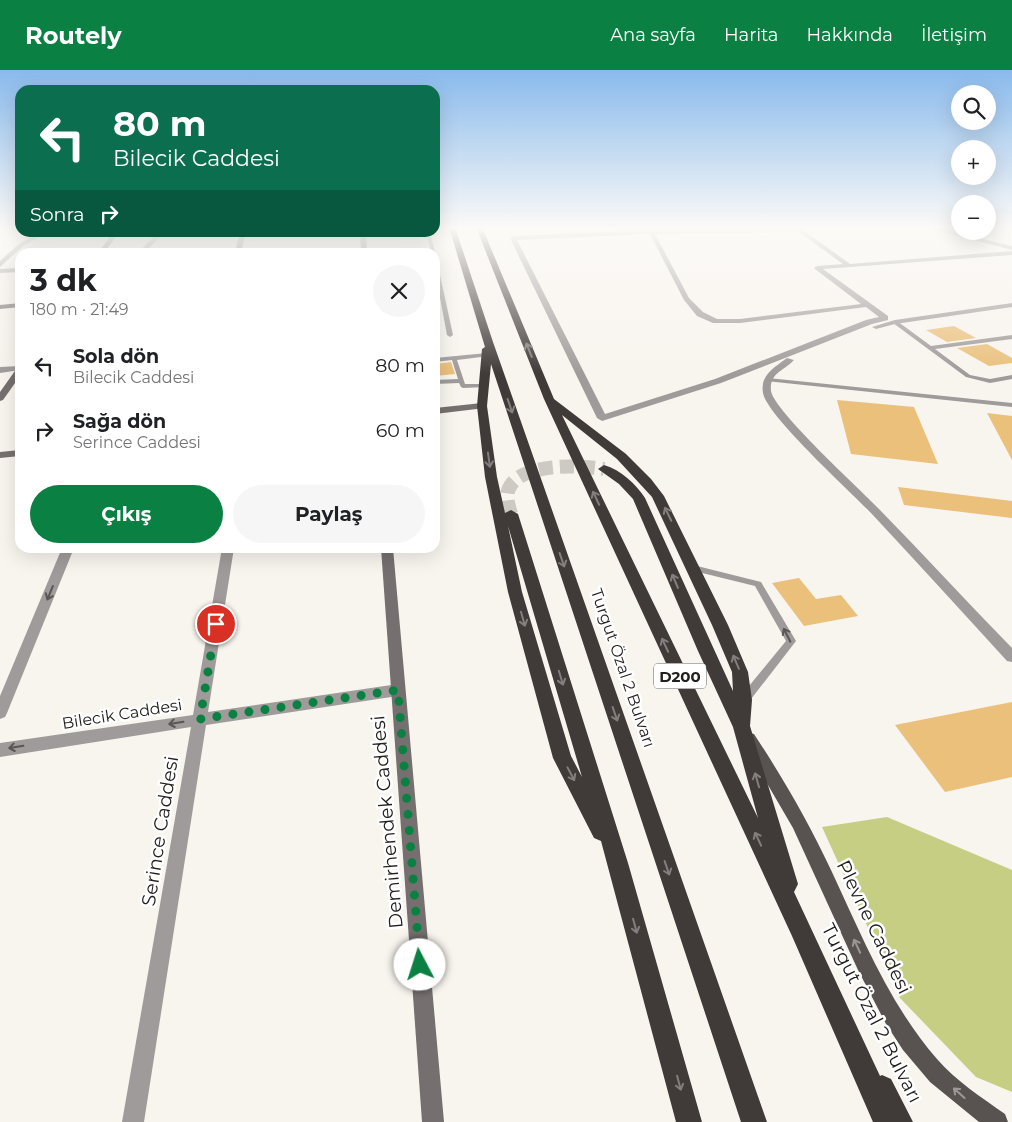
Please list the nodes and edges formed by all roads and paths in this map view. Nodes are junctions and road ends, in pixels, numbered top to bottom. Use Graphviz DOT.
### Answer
graph roads {
  1 [pos="466,276"];
  2 [pos="499,276"];
  3 [pos="532,276"];
  4 [pos="674,276"];
  5 [pos="828,276"];
  6 [pos="440,284"];
  7 [pos="1012,304"];
  8 [pos="867,305"];
  9 [pos="15,306"];
  10 [pos="0,307"];
  11 [pos="895,322"];
  12 [pos="450,335"];
  13 [pos="1012,337"];
  14 [pos="487,348"];
  15 [pos="931,348"];
  16 [pos="454,358"];
  17 [pos="440,359"];
  18 [pos="15,369"];
  19 [pos="0,370"];
  20 [pos="15,376"];
  21 [pos="1012,377"];
  22 [pos="768,380"];
  23 [pos="461,381"];
  24 [pos="440,382"];
  25 [pos="484,386"];
  26 [pos="0,398"];
  27 [pos="549,399"];
  28 [pos="1012,404"];
  29 [pos="482,406"];
  30 [pos="440,410"];
  31 [pos="15,454"];
  32 [pos="0,456"];
  33 [pos="604,469"];
  34 [pos="511,514"];
  35 [pos="66,553"];
  36 [pos="227,553"];
  37 [pos="387,553"];
  38 [pos="693,568"];
  39 [pos="1012,657"];
  40 [pos="398,690"];
  41 [pos="744,700"];
  42 [pos="0,713"];
  43 [pos="200,719"];
  44 [pos="742,727"];
  45 [pos="0,750"];
  46 [pos="618,863"];
  47 [pos="800,928"];
  48 [pos="133,1122"];
  49 [pos="433,1122"];
  50 [pos="690,1122"];
  51 [pos="754,1122"];
  52 [pos="887,1122"];
  53 [pos="900,1122"];
  54 [pos="997,1122"];
  1 -- 14 [label="highway, Turgut Özal 2 Bulvarı"];
  27 -- 2 [label="highway, Turgut Özal 2 Bulvarı / D200, one-way"];
  3 -- 8 [label="street"];
  4 -- 8 [label="street"];
  5 -- 8 [label="street"];
  6 -- 12 [label="lane"];
  7 -- 11 [label="street"];
  9 -- 10 [label="street"];
  11 -- 15 [label="lane"];
  11 -- 22 [label="street"];
  13 -- 15 [label="lane"];
  14 -- 16 [label="lane"];
  14 -- 25 [label="highway"];
  14 -- 51 [label="highway, Turgut Özal 2 Bulvarı, one-way"];
  15 -- 21 [label="lane"];
  16 -- 17 [label="lane"];
  16 -- 23 [label="lane"];
  18 -- 19 [label="street"];
  20 -- 26 [label="street"];
  22 -- 28 [label="lane"];
  22 -- 39 [label="street"];
  23 -- 24 [label="lane"];
  23 -- 25 [label="lane"];
  25 -- 29 [label="highway"];
  38 -- 27 [label="highway, Turgut Özal 2 Bulvarı, one-way"];
  47 -- 27 [label="highway, Turgut Özal 2 Bulvarı / D200, one-way"];
  29 -- 30 [label="street"];
  29 -- 46 [label="highway, one-way"];
  31 -- 32 [label="street"];
  44 -- 33 [label="highway, Turgut Özal 2 Bulvarı, one-way"];
  34 -- 46 [label="highway, one-way"];
  35 -- 42 [label="street, one-way"];
  36 -- 43 [label="street, Serince Caddesi"];
  37 -- 40 [label="street, Demirhendek Caddesi"];
  41 -- 38 [label="highway, Turgut Özal 2 Bulvarı, one-way"];
  41 -- 38 [label="lane, one-way"];
  40 -- 43 [label="street, Bilecik Caddesi"];
  40 -- 49 [label="street, Demirhendek Caddesi"];
  41 -- 44 [label="highway, Turgut Özal 2 Bulvarı"];
  43 -- 45 [label="street, Bilecik Caddesi, one-way"];
  43 -- 48 [label="street, Serince Caddesi"];
  47 -- 44 [label="highway, Turgut Özal 2 Bulvarı, one-way"];
  54 -- 44 [label="main road, Plevne Caddesi, one-way"];
  46 -- 50 [label="highway, one-way"];
  47 -- 52 [label="highway, Turgut Özal 2 Bulvarı / D200"];
  47 -- 53 [label="highway, Turgut Özal 2 Bulvarı"];
}
